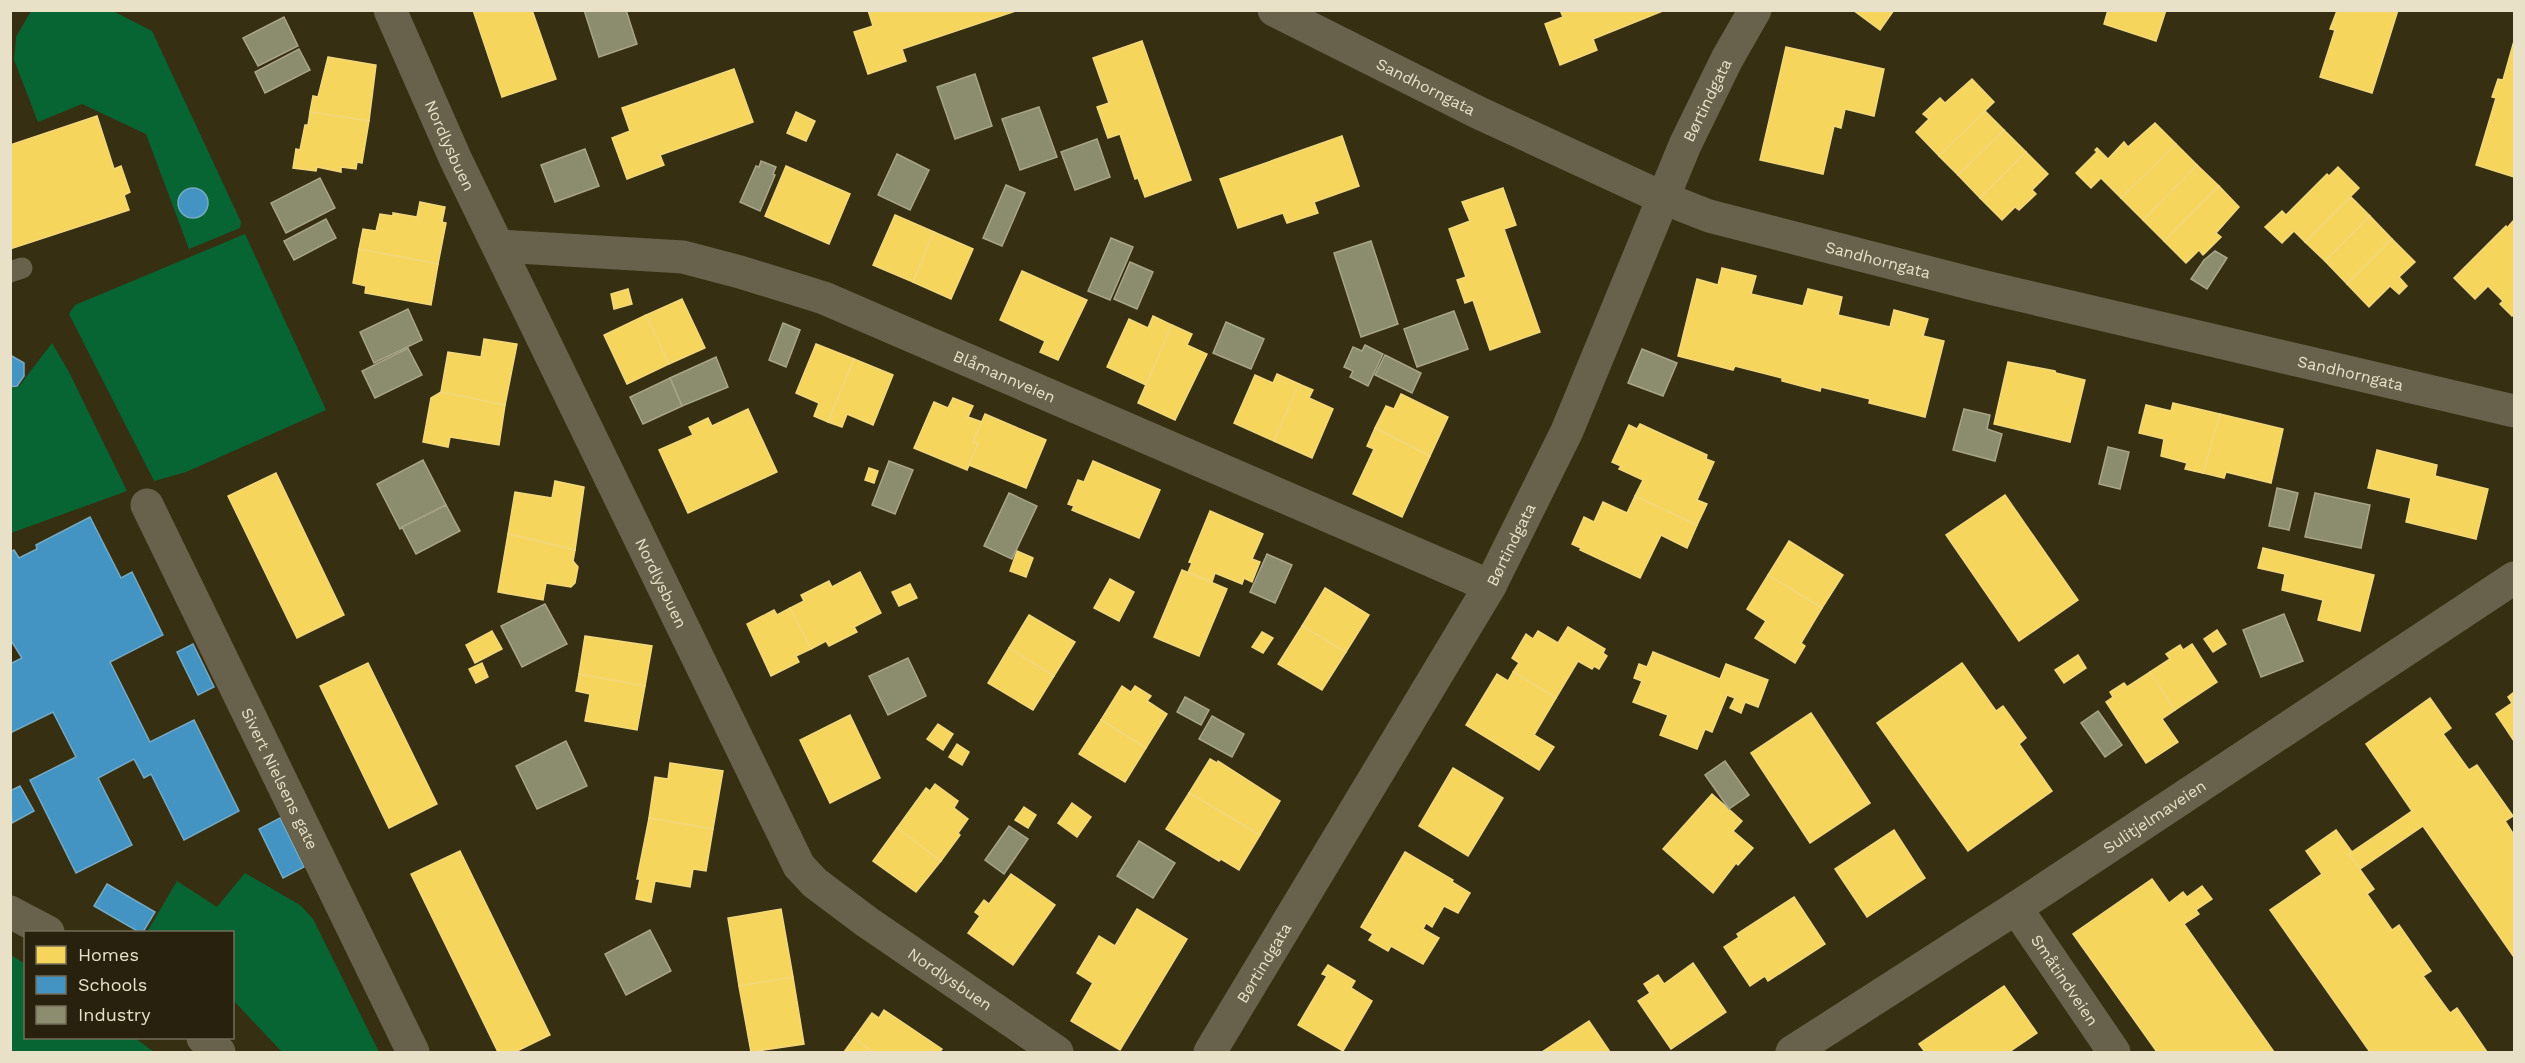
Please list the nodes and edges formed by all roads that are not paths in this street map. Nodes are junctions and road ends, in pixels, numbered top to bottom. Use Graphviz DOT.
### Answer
graph roads {
  1 [pos="390,10"];
  2 [pos="1274,10"];
  3 [pos="1755,10"];
  4 [pos="1663,198"];
  5 [pos="499,246"];
  6 [pos="2514,411"];
  7 [pos="147,505"];
  8 [pos="2514,578"];
  9 [pos="1490,586"];
  10 [pos="2016,908"];
  11 [pos="10,912"];
  12 [pos="44,931"];
  13 [pos="204,1039"];
  14 [pos="219,1053"];
  15 [pos="413,1053"];
  16 [pos="1057,1053"];
  17 [pos="1210,1053"];
  18 [pos="1792,1053"];
  19 [pos="2114,1053"];
  1 -- 5 [label="street, Nordlysbuen"];
  2 -- 4 [label="street, Sandhorngata"];
  3 -- 4 [label="street, Børtindgata"];
  4 -- 6 [label="street, Sandhorngata"];
  4 -- 9 [label="street, Børtindgata"];
  5 -- 9 [label="street, Blåmannveien"];
  5 -- 16 [label="street, Nordlysbuen"];
  7 -- 15 [label="street, Sivert Nielsens gate"];
  8 -- 10 [label="street, Sulitjelmaveien"];
  9 -- 17 [label="street, Børtindgata"];
  10 -- 18 [label="street, Sulitjelmaveien"];
  10 -- 19 [label="street, Småtindveien"];
  11 -- 12 [label="street"];
  13 -- 14 [label="street"];
}
